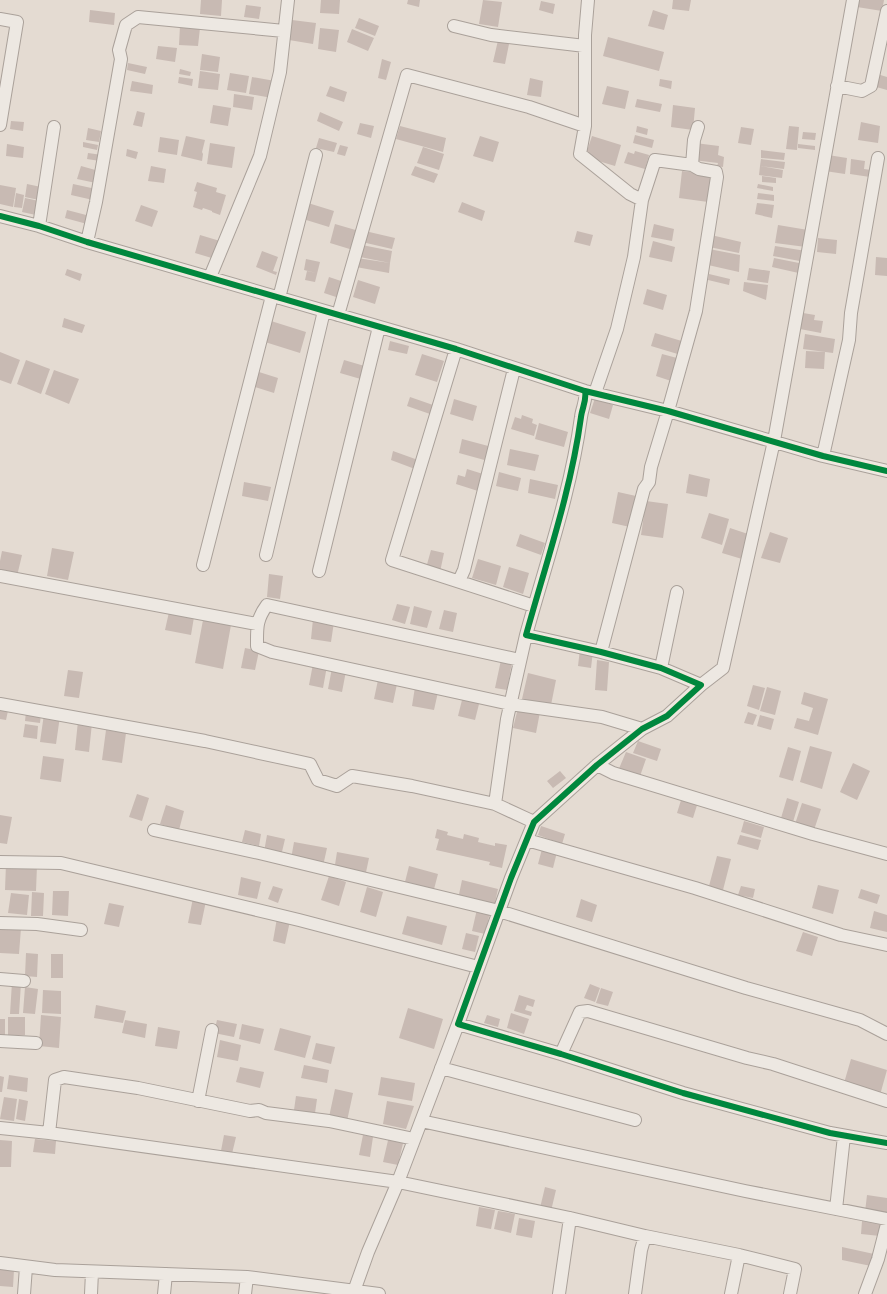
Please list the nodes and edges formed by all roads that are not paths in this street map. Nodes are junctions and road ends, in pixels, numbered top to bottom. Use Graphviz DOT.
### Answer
graph roads {
  1 [pos="288,0"];
  2 [pos="588,0"];
  3 [pos="852,0"];
  4 [pos="887,11"];
  5 [pos="0,19"];
  6 [pos="454,26"];
  7 [pos="284,31"];
  8 [pos="586,46"];
  9 [pos="837,86"];
  10 [pos="0,125"];
  11 [pos="585,126"];
  12 [pos="698,127"];
  13 [pos="54,128"];
  14 [pos="316,155"];
  15 [pos="878,158"];
  16 [pos="692,165"];
  17 [pos="642,200"];
  18 [pos="0,216"];
  19 [pos="39,226"];
  20 [pos="86,242"];
  21 [pos="210,277"];
  22 [pos="275,297"];
  23 [pos="324,311"];
  24 [pos="338,315"];
  25 [pos="379,327"];
  26 [pos="456,349"];
  27 [pos="514,369"];
  28 [pos="590,392"];
  29 [pos="668,411"];
  30 [pos="774,441"];
  31 [pos="823,456"];
  32 [pos="887,471"];
  33 [pos="266,555"];
  34 [pos="203,565"];
  35 [pos="319,571"];
  36 [pos="0,576"];
  37 [pos="459,581"];
  38 [pos="677,592"];
  39 [pos="534,606"];
  40 [pos="257,624"];
  41 [pos="526,635"];
  42 [pos="601,652"];
  43 [pos="520,660"];
  44 [pos="661,668"];
  45 [pos="701,685"];
  46 [pos="0,704"];
  47 [pos="510,704"];
  48 [pos="642,729"];
  49 [pos="597,765"];
  50 [pos="495,804"];
  51 [pos="534,822"];
  52 [pos="154,830"];
  53 [pos="526,840"];
  54 [pos="887,854"];
  55 [pos="0,862"];
  56 [pos="498,912"];
  57 [pos="0,923"];
  58 [pos="81,930"];
  59 [pos="887,945"];
  60 [pos="478,968"];
  61 [pos="0,979"];
  62 [pos="24,981"];
  63 [pos="458,1024"];
  64 [pos="212,1030"];
  65 [pos="887,1034"];
  66 [pos="0,1041"];
  67 [pos="36,1043"];
  68 [pos="561,1054"];
  69 [pos="441,1068"];
  70 [pos="198,1101"];
  71 [pos="886,1101"];
  72 [pos="635,1120"];
  73 [pos="421,1121"];
  74 [pos="0,1128"];
  75 [pos="49,1133"];
  76 [pos="844,1136"];
  77 [pos="414,1139"];
  78 [pos="887,1143"];
  79 [pos="398,1182"];
  80 [pos="836,1209"];
  81 [pos="570,1218"];
  82 [pos="887,1219"];
  83 [pos="887,1224"];
  84 [pos="645,1236"];
  85 [pos="739,1255"];
  86 [pos="0,1264"];
  87 [pos="26,1267"];
  88 [pos="92,1272"];
  89 [pos="166,1274"];
  90 [pos="247,1277"];
  91 [pos="307,1289"];
  92 [pos="353,1292"];
  93 [pos="24,1294"];
  94 [pos="91,1294"];
  95 [pos="164,1294"];
  96 [pos="245,1294"];
  97 [pos="379,1294"];
  98 [pos="559,1294"];
  99 [pos="635,1294"];
  100 [pos="731,1294"];
  101 [pos="790,1294"];
  102 [pos="865,1294"];
  1 -- 7 [label="street"];
  2 -- 8 [label="street"];
  3 -- 9 [label="street"];
  4 -- 9 [label="street"];
  5 -- 10 [label="street"];
  6 -- 8 [label="street"];
  7 -- 20 [label="street"];
  7 -- 21 [label="street"];
  8 -- 11 [label="street"];
  9 -- 30 [label="street"];
  11 -- 17 [label="street"];
  11 -- 24 [label="street"];
  12 -- 16 [label="street"];
  13 -- 19 [label="street"];
  14 -- 22 [label="street"];
  15 -- 31 [label="street"];
  16 -- 17 [label="street"];
  16 -- 29 [label="street"];
  17 -- 28 [label="street"];
  18 -- 19 [label="street"];
  19 -- 20 [label="street"];
  20 -- 21 [label="street"];
  21 -- 22 [label="street"];
  22 -- 23 [label="street"];
  22 -- 34 [label="street"];
  23 -- 24 [label="street"];
  23 -- 33 [label="street"];
  24 -- 25 [label="street"];
  25 -- 26 [label="street"];
  25 -- 35 [label="street"];
  26 -- 27 [label="street"];
  26 -- 37 [label="street"];
  27 -- 28 [label="street"];
  27 -- 37 [label="street"];
  28 -- 29 [label="street"];
  28 -- 39 [label="street"];
  29 -- 30 [label="street"];
  29 -- 42 [label="street"];
  30 -- 31 [label="street"];
  30 -- 45 [label="street"];
  31 -- 32 [label="street"];
  36 -- 40 [label="street"];
  37 -- 39 [label="street"];
  38 -- 44 [label="street"];
  39 -- 41 [label="street"];
  40 -- 43 [label="street"];
  40 -- 47 [label="street"];
  41 -- 42 [label="street"];
  41 -- 43 [label="street"];
  42 -- 44 [label="street"];
  43 -- 47 [label="street"];
  44 -- 45 [label="street"];
  45 -- 48 [label="street"];
  46 -- 50 [label="street"];
  47 -- 48 [label="street"];
  47 -- 50 [label="street"];
  48 -- 49 [label="street"];
  49 -- 51 [label="street"];
  49 -- 54 [label="street"];
  50 -- 51 [label="street"];
  51 -- 53 [label="street"];
  52 -- 56 [label="street"];
  53 -- 56 [label="street"];
  53 -- 59 [label="street"];
  55 -- 60 [label="street"];
  56 -- 60 [label="street"];
  56 -- 65 [label="street"];
  57 -- 58 [label="street"];
  60 -- 63 [label="street"];
  61 -- 62 [label="street"];
  63 -- 68 [label="street"];
  63 -- 69 [label="street"];
  64 -- 70 [label="street"];
  66 -- 67 [label="street"];
  68 -- 71 [label="street"];
  68 -- 76 [label="street"];
  69 -- 72 [label="street"];
  69 -- 73 [label="street"];
  70 -- 75 [label="street"];
  70 -- 77 [label="street"];
  73 -- 77 [label="street"];
  73 -- 80 [label="street"];
  74 -- 75 [label="street"];
  75 -- 79 [label="street"];
  76 -- 78 [label="street"];
  76 -- 80 [label="street"];
  77 -- 79 [label="street"];
  79 -- 81 [label="street"];
  79 -- 92 [label="street"];
  80 -- 82 [label="street"];
  81 -- 84 [label="street"];
  81 -- 98 [label="street"];
  83 -- 102 [label="street"];
  84 -- 85 [label="street"];
  84 -- 99 [label="street"];
  85 -- 100 [label="street"];
  85 -- 101 [label="street"];
  86 -- 87 [label="street"];
  87 -- 88 [label="street"];
  87 -- 93 [label="street"];
  88 -- 89 [label="street"];
  88 -- 94 [label="street"];
  89 -- 90 [label="street"];
  89 -- 95 [label="street"];
  90 -- 91 [label="street"];
  90 -- 96 [label="street"];
  91 -- 92 [label="street"];
  92 -- 97 [label="street"];
}
